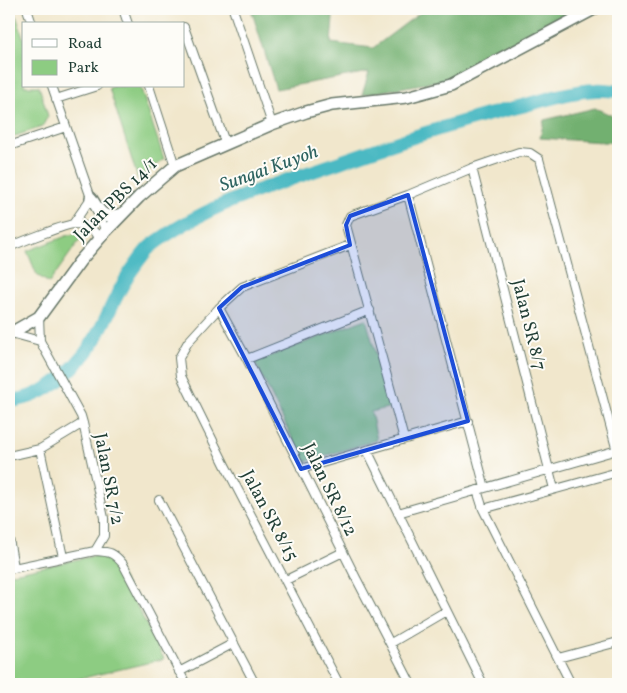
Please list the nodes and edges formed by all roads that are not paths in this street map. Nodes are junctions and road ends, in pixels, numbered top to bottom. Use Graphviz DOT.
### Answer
graph roads {
  1 [pos="27,9"];
  2 [pos="123,9"];
  3 [pos="233,9"];
  4 [pos="594,9"];
  5 [pos="31,22"];
  6 [pos="127,22"];
  7 [pos="185,31"];
  8 [pos="53,88"];
  9 [pos="90,88"];
  10 [pos="150,88"];
  11 [pos="56,99"];
  12 [pos="272,124"];
  13 [pos="66,127"];
  14 [pos="226,144"];
  15 [pos="9,146"];
  16 [pos="175,166"];
  17 [pos="472,168"];
  18 [pos="408,195"];
  19 [pos="91,198"];
  20 [pos="122,214"];
  21 [pos="74,224"];
  22 [pos="106,231"];
  23 [pos="98,241"];
  24 [pos="350,245"];
  25 [pos="9,247"];
  26 [pos="219,308"];
  27 [pos="370,310"];
  28 [pos="39,317"];
  29 [pos="10,334"];
  30 [pos="42,344"];
  31 [pos="246,359"];
  32 [pos="82,420"];
  33 [pos="468,421"];
  34 [pos="404,439"];
  35 [pos="40,448"];
  36 [pos="367,450"];
  37 [pos="618,452"];
  38 [pos="9,456"];
  39 [pos="301,469"];
  40 [pos="549,469"];
  41 [pos="618,472"];
  42 [pos="481,489"];
  43 [pos="554,489"];
  44 [pos="159,500"];
  45 [pos="483,509"];
  46 [pos="398,513"];
  47 [pos="9,539"];
  48 [pos="94,550"];
  49 [pos="343,552"];
  50 [pos="63,557"];
  51 [pos="12,568"];
  52 [pos="286,580"];
  53 [pos="446,611"];
  54 [pos="391,642"];
  55 [pos="618,642"];
  56 [pos="234,643"];
  57 [pos="558,658"];
  58 [pos="179,672"];
  59 [pos="100,683"];
  60 [pos="85,684"];
  61 [pos="186,684"];
  62 [pos="255,684"];
  63 [pos="339,684"];
  64 [pos="411,684"];
  65 [pos="483,684"];
  66 [pos="571,684"];
  1 -- 5 [label="street"];
  2 -- 6 [label="street"];
  3 -- 12 [label="street"];
  4 -- 12 [label="street, Jalan PBS 14/1"];
  7 -- 14 [label="street"];
  8 -- 11 [label="street"];
  9 -- 11 [label="street"];
  10 -- 16 [label="street"];
  11 -- 13 [label="street"];
  12 -- 14 [label="street, Jalan PBS 14/1"];
  13 -- 15 [label="street"];
  13 -- 19 [label="street"];
  14 -- 16 [label="street, Jalan PBS 14/1"];
  16 -- 20 [label="street, Jalan PBS 14/1"];
  17 -- 18 [label="street"];
  17 -- 37 [label="street"];
  17 -- 40 [label="street, Jalan SR 8/7"];
  18 -- 24 [label="street"];
  18 -- 33 [label="street"];
  19 -- 20 [label="street"];
  19 -- 21 [label="street"];
  19 -- 22 [label="street"];
  20 -- 22 [label="street, Jalan PBS 14/1"];
  21 -- 23 [label="street"];
  21 -- 25 [label="street"];
  22 -- 23 [label="street, Jalan PBS 14/1"];
  23 -- 28 [label="street, Jalan PBS 14/1"];
  24 -- 26 [label="street"];
  24 -- 27 [label="street"];
  26 -- 31 [label="street, Jalan SR 8/12"];
  26 -- 52 [label="street, Jalan SR 8/15"];
  27 -- 31 [label="street"];
  27 -- 34 [label="street"];
  28 -- 29 [label="street, Jalan PBS 14/1"];
  28 -- 30 [label="street, Jalan SR 7/2"];
  29 -- 30 [label="street"];
  30 -- 32 [label="street, Jalan SR 7/2"];
  31 -- 39 [label="street, Jalan SR 8/12"];
  32 -- 35 [label="street"];
  32 -- 48 [label="street, Jalan SR 7/2"];
  33 -- 34 [label="street"];
  33 -- 42 [label="street"];
  34 -- 36 [label="street"];
  35 -- 38 [label="street"];
  35 -- 50 [label="street"];
  36 -- 39 [label="street"];
  36 -- 46 [label="street"];
  37 -- 40 [label="street"];
  39 -- 49 [label="street, Jalan SR 8/12"];
  40 -- 42 [label="street"];
  40 -- 43 [label="street, Jalan SR 8/7"];
  41 -- 43 [label="street"];
  42 -- 45 [label="street"];
  42 -- 46 [label="street"];
  43 -- 45 [label="street"];
  44 -- 56 [label="street"];
  45 -- 57 [label="street"];
  46 -- 53 [label="street"];
  47 -- 51 [label="street"];
  48 -- 50 [label="street"];
  48 -- 58 [label="street, Jalan SR 7/2"];
  49 -- 52 [label="street"];
  49 -- 54 [label="street, Jalan SR 8/12"];
  50 -- 51 [label="street"];
  52 -- 63 [label="street, Jalan SR 8/15"];
  53 -- 54 [label="street"];
  53 -- 65 [label="street"];
  54 -- 64 [label="street, Jalan SR 8/12"];
  55 -- 57 [label="street"];
  56 -- 58 [label="street"];
  56 -- 62 [label="street"];
  57 -- 66 [label="street"];
  58 -- 61 [label="street, Jalan SR 7/2"];
  59 -- 60 [label="street"];
}
